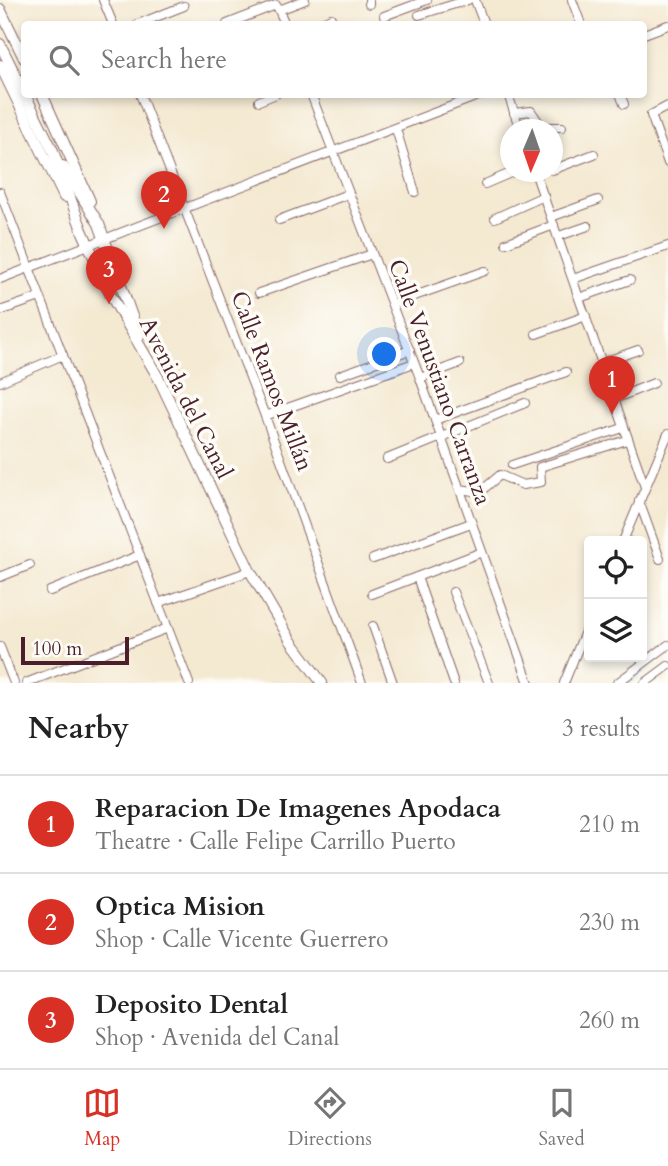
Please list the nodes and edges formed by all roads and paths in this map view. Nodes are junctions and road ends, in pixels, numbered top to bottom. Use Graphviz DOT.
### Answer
graph roads {
  1 [pos="103,0"];
  2 [pos="304,0"];
  3 [pos="428,0"];
  4 [pos="468,0"];
  5 [pos="475,0"];
  6 [pos="572,0"];
  7 [pos="277,5"];
  8 [pos="184,6"];
  9 [pos="0,9"];
  10 [pos="419,15"];
  11 [pos="384,16"];
  12 [pos="331,18"];
  13 [pos="112,21"];
  14 [pos="146,21"];
  15 [pos="235,21"];
  16 [pos="324,21"];
  17 [pos="482,21"];
  18 [pos="580,21"];
  19 [pos="668,24"];
  20 [pos="647,32"];
  21 [pos="0,44"];
  22 [pos="21,52"];
  23 [pos="0,65"];
  24 [pos="21,87"];
  25 [pos="26,98"];
  26 [pos="44,98"];
  27 [pos="141,98"];
  28 [pos="268,98"];
  29 [pos="312,98"];
  30 [pos="473,98"];
  31 [pos="509,98"];
  32 [pos="622,98"];
  33 [pos="259,102"];
  34 [pos="624,104"];
  35 [pos="668,106"];
  36 [pos="514,113"];
  37 [pos="516,119"];
  38 [pos="536,119"];
  39 [pos="396,129"];
  40 [pos="52,150"];
  41 [pos="332,153"];
  42 [pos="594,154"];
  43 [pos="668,163"];
  44 [pos="563,166"];
  45 [pos="500,178"];
  46 [pos="539,182"];
  47 [pos="485,184"];
  48 [pos="0,192"];
  49 [pos="415,192"];
  50 [pos="348,194"];
  51 [pos="544,196"];
  52 [pos="598,200"];
  53 [pos="183,210"];
  54 [pos="495,218"];
  55 [pos="279,220"];
  56 [pos="553,221"];
  57 [pos="99,224"];
  58 [pos="588,226"];
  59 [pos="82,230"];
  60 [pos="559,236"];
  61 [pos="105,239"];
  62 [pos="506,243"];
  63 [pos="88,245"];
  64 [pos="668,246"];
  65 [pos="372,254"];
  66 [pos="29,269"];
  67 [pos="485,271"];
  68 [pos="0,279"];
  69 [pos="573,279"];
  70 [pos="630,280"];
  71 [pos="260,293"];
  72 [pos="40,297"];
  73 [pos="579,298"];
  74 [pos="392,304"];
  75 [pos="0,311"];
  76 [pos="586,316"];
  77 [pos="536,334"];
  78 [pos="144,350"];
  79 [pos="410,350"];
  80 [pos="638,350"];
  81 [pos="63,355"];
  82 [pos="414,363"];
  83 [pos="460,363"];
  84 [pos="601,363"];
  85 [pos="566,372"];
  86 [pos="340,375"];
  87 [pos="420,378"];
  88 [pos="0,382"];
  89 [pos="654,383"];
  90 [pos="614,399"];
  91 [pos="526,403"];
  92 [pos="265,416"];
  93 [pos="435,420"];
  94 [pos="623,428"];
  95 [pos="668,434"];
  96 [pos="441,436"];
  97 [pos="627,440"];
  98 [pos="387,459"];
  99 [pos="512,465"];
  100 [pos="645,487"];
  101 [pos="460,489"];
  102 [pos="639,501"];
  103 [pos="471,523"];
  104 [pos="625,536"];
  105 [pos="482,552"];
  106 [pos="140,555"];
  107 [pos="373,559"];
  108 [pos="660,559"];
  109 [pos="30,565"];
  110 [pos="250,570"];
  111 [pos="0,577"];
  112 [pos="417,577"];
  113 [pos="50,591"];
  114 [pos="453,592"];
  115 [pos="372,594"];
  116 [pos="158,603"];
  117 [pos="373,626"];
  118 [pos="168,628"];
  119 [pos="584,634"];
  120 [pos="668,645"];
  121 [pos="0,647"];
  122 [pos="668,666"];
  123 [pos="4,669"];
  124 [pos="14,683"];
  125 [pos="26,683"];
  126 [pos="189,683"];
  127 [pos="322,683"];
  128 [pos="362,683"];
  129 [pos="393,683"];
  130 [pos="454,683"];
  131 [pos="489,683"];
  132 [pos="529,683"];
  133 [pos="564,683"];
  134 [pos="617,683"];
  135 [pos="645,683"];
  1 -- 13 [label="street"];
  2 -- 7 [label="street"];
  3 -- 11 [label="street"];
  4 -- 10 [label="street"];
  5 -- 17 [label="street"];
  6 -- 18 [label="street"];
  7 -- 15 [label="street"];
  8 -- 14 [label="street"];
  9 -- 22 [label="main road"];
  12 -- 16 [label="street"];
  19 -- 20 [label="street"];
  21 -- 24 [label="main road, Avenida del Canal"];
  23 -- 59 [label="main road"];
  25 -- 40 [label="main road, Avenida del Canal"];
  26 -- 57 [label="main road"];
  27 -- 53 [label="street, Calle Ramos Millán"];
  28 -- 33 [label="street"];
  29 -- 41 [label="street, Calle Venustiano Carranza"];
  30 -- 39 [label="street"];
  31 -- 36 [label="street"];
  32 -- 34 [label="street"];
  35 -- 43 [label="street"];
  36 -- 37 [label="street"];
  36 -- 38 [label="street"];
  39 -- 41 [label="street"];
  39 -- 49 [label="street"];
  40 -- 57 [label="main road"];
  40 -- 59 [label="main road, Avenida del Canal"];
  41 -- 50 [label="street, Calle Venustiano Carranza"];
  41 -- 53 [label="street"];
  42 -- 44 [label="street"];
  45 -- 47 [label="street"];
  46 -- 51 [label="street"];
  48 -- 66 [label="street"];
  50 -- 55 [label="street"];
  50 -- 65 [label="street, Calle Venustiano Carranza"];
  51 -- 54 [label="street"];
  51 -- 56 [label="street"];
  52 -- 56 [label="street"];
  53 -- 61 [label="street"];
  53 -- 92 [label="street, Calle Ramos Millán"];
  56 -- 60 [label="street"];
  56 -- 62 [label="street"];
  57 -- 61 [label="main road"];
  58 -- 60 [label="street"];
  59 -- 63 [label="main road, Avenida del Canal"];
  60 -- 69 [label="street"];
  61 -- 63 [label="street"];
  61 -- 78 [label="main road"];
  63 -- 66 [label="street"];
  63 -- 78 [label="main road, Avenida del Canal"];
  64 -- 69 [label="street"];
  65 -- 71 [label="street"];
  65 -- 74 [label="street, Calle Venustiano Carranza"];
  66 -- 68 [label="street"];
  66 -- 72 [label="street"];
  67 -- 74 [label="street"];
  69 -- 73 [label="street"];
  70 -- 73 [label="street"];
  72 -- 75 [label="street"];
  72 -- 81 [label="street"];
  73 -- 76 [label="street"];
  74 -- 79 [label="street, Calle Venustiano Carranza"];
  76 -- 77 [label="street"];
  76 -- 84 [label="street"];
  78 -- 110 [label="main road, Avenida del Canal"];
  79 -- 82 [label="street, Calle Venustiano Carranza"];
  79 -- 86 [label="street"];
  80 -- 84 [label="street"];
  81 -- 88 [label="street"];
  81 -- 106 [label="street"];
  82 -- 87 [label="street, Calle Venustiano Carranza"];
  82 -- 92 [label="street"];
  83 -- 87 [label="street"];
  84 -- 90 [label="street"];
  85 -- 93 [label="street"];
  87 -- 93 [label="street, Calle Venustiano Carranza"];
  89 -- 90 [label="street"];
  90 -- 94 [label="street"];
  91 -- 96 [label="street"];
  92 -- 128 [label="street, Calle Ramos Millán"];
  93 -- 96 [label="street, Calle Venustiano Carranza"];
  94 -- 97 [label="street"];
  94 -- 99 [label="street"];
  95 -- 100 [label="street"];
  96 -- 98 [label="street"];
  96 -- 101 [label="street, Calle Venustiano Carranza"];
  97 -- 100 [label="street"];
  97 -- 101 [label="street"];
  100 -- 102 [label="street"];
  101 -- 103 [label="street, Calle Venustiano Carranza"];
  102 -- 104 [label="street"];
  102 -- 108 [label="street"];
  103 -- 105 [label="street, Calle Venustiano Carranza"];
  103 -- 107 [label="street"];
  105 -- 112 [label="street"];
  105 -- 132 [label="street, Calle Venustiano Carranza"];
  106 -- 113 [label="street"];
  106 -- 116 [label="street"];
  109 -- 111 [label="street"];
  110 -- 116 [label="street"];
  110 -- 127 [label="main road, Avenida del Canal"];
  112 -- 115 [label="street"];
  112 -- 130 [label="street"];
  114 -- 131 [label="street"];
  116 -- 118 [label="street"];
  117 -- 129 [label="street"];
  118 -- 125 [label="street"];
  118 -- 126 [label="street"];
  119 -- 133 [label="street"];
  120 -- 134 [label="street"];
  121 -- 123 [label="street"];
  122 -- 135 [label="street"];
  123 -- 124 [label="street"];
}
